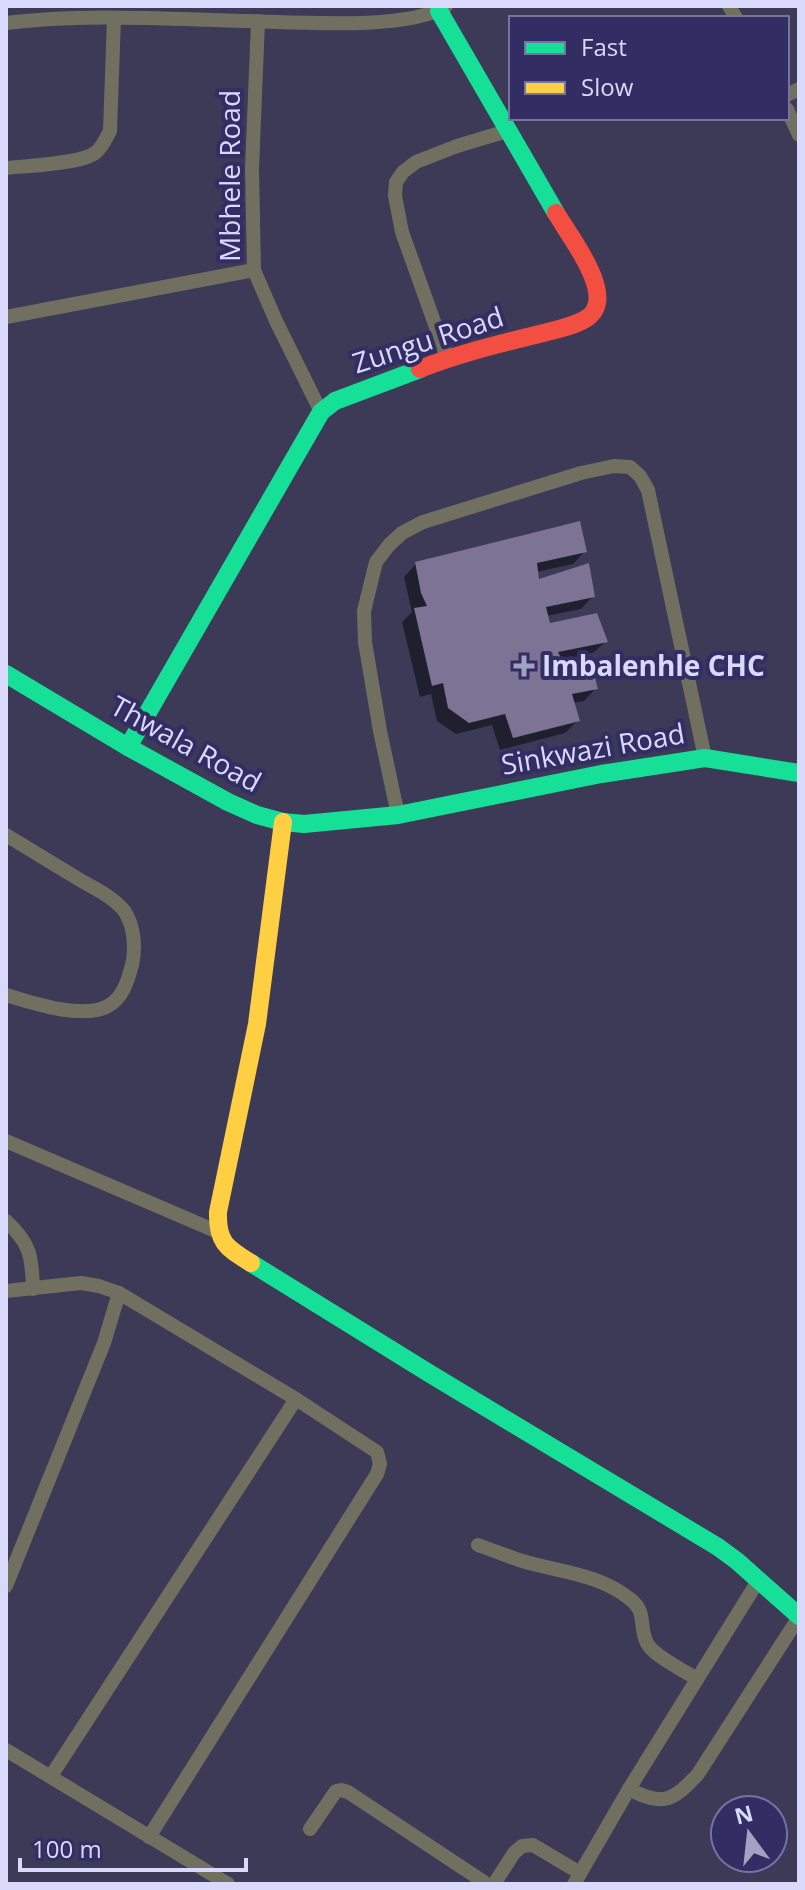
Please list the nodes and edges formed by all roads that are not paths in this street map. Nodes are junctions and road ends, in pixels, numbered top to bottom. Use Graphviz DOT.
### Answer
graph roads {
  1 [pos="443,8"];
  2 [pos="183,13"];
  3 [pos="114,18"];
  4 [pos="258,21"];
  5 [pos="6,23"];
  6 [pos="789,113"];
  7 [pos="507,131"];
  8 [pos="799,135"];
  9 [pos="6,168"];
  10 [pos="254,270"];
  11 [pos="6,317"];
  12 [pos="447,358"];
  13 [pos="321,412"];
  14 [pos="9,681"];
  15 [pos="128,747"];
  16 [pos="705,758"];
  17 [pos="799,773"];
  18 [pos="398,815"];
  19 [pos="283,822"];
  20 [pos="6,835"];
  21 [pos="6,995"];
  22 [pos="6,1141"];
  23 [pos="6,1221"];
  24 [pos="218,1232"];
  25 [pos="33,1289"];
  26 [pos="6,1291"];
  27 [pos="119,1293"];
  28 [pos="296,1399"];
  29 [pos="478,1545"];
  30 [pos="758,1581"];
  31 [pos="6,1586"];
  32 [pos="799,1616"];
  33 [pos="697,1679"];
  34 [pos="6,1750"];
  35 [pos="51,1776"];
  36 [pos="629,1789"];
  37 [pos="310,1829"];
  38 [pos="149,1837"];
  39 [pos="577,1879"];
  40 [pos="228,1884"];
  41 [pos="487,1884"];
  42 [pos="494,1884"];
  1 -- 4 [label="street"];
  1 -- 7 [label="street, Zungu Road"];
  2 -- 3 [label="street"];
  2 -- 4 [label="street"];
  3 -- 5 [label="street"];
  3 -- 9 [label="street"];
  4 -- 10 [label="street, Mbhele Road"];
  6 -- 8 [label="street"];
  7 -- 12 [label="street"];
  7 -- 12 [label="street, Zungu Road"];
  10 -- 11 [label="street"];
  10 -- 13 [label="street, Mbhele Road"];
  12 -- 13 [label="street, Zungu Road"];
  13 -- 15 [label="street"];
  14 -- 15 [label="street, Thwala Road"];
  15 -- 19 [label="street, Thwala Road"];
  16 -- 17 [label="street, Sinkwazi Road"];
  16 -- 18 [label="street, Sinkwazi Road"];
  16 -- 18 [label="street"];
  18 -- 19 [label="street, Thwala Road"];
  19 -- 24 [label="street"];
  20 -- 21 [label="street"];
  22 -- 24 [label="street"];
  23 -- 25 [label="street"];
  24 -- 30 [label="street"];
  25 -- 26 [label="street"];
  25 -- 27 [label="street"];
  27 -- 28 [label="street"];
  27 -- 31 [label="street"];
  28 -- 35 [label="street"];
  28 -- 38 [label="street"];
  29 -- 33 [label="street"];
  30 -- 32 [label="street"];
  30 -- 33 [label="street"];
  32 -- 36 [label="street"];
  33 -- 36 [label="street"];
  34 -- 35 [label="street"];
  35 -- 38 [label="street"];
  36 -- 39 [label="street"];
  37 -- 41 [label="street"];
  38 -- 40 [label="street"];
  39 -- 42 [label="street"];
}
